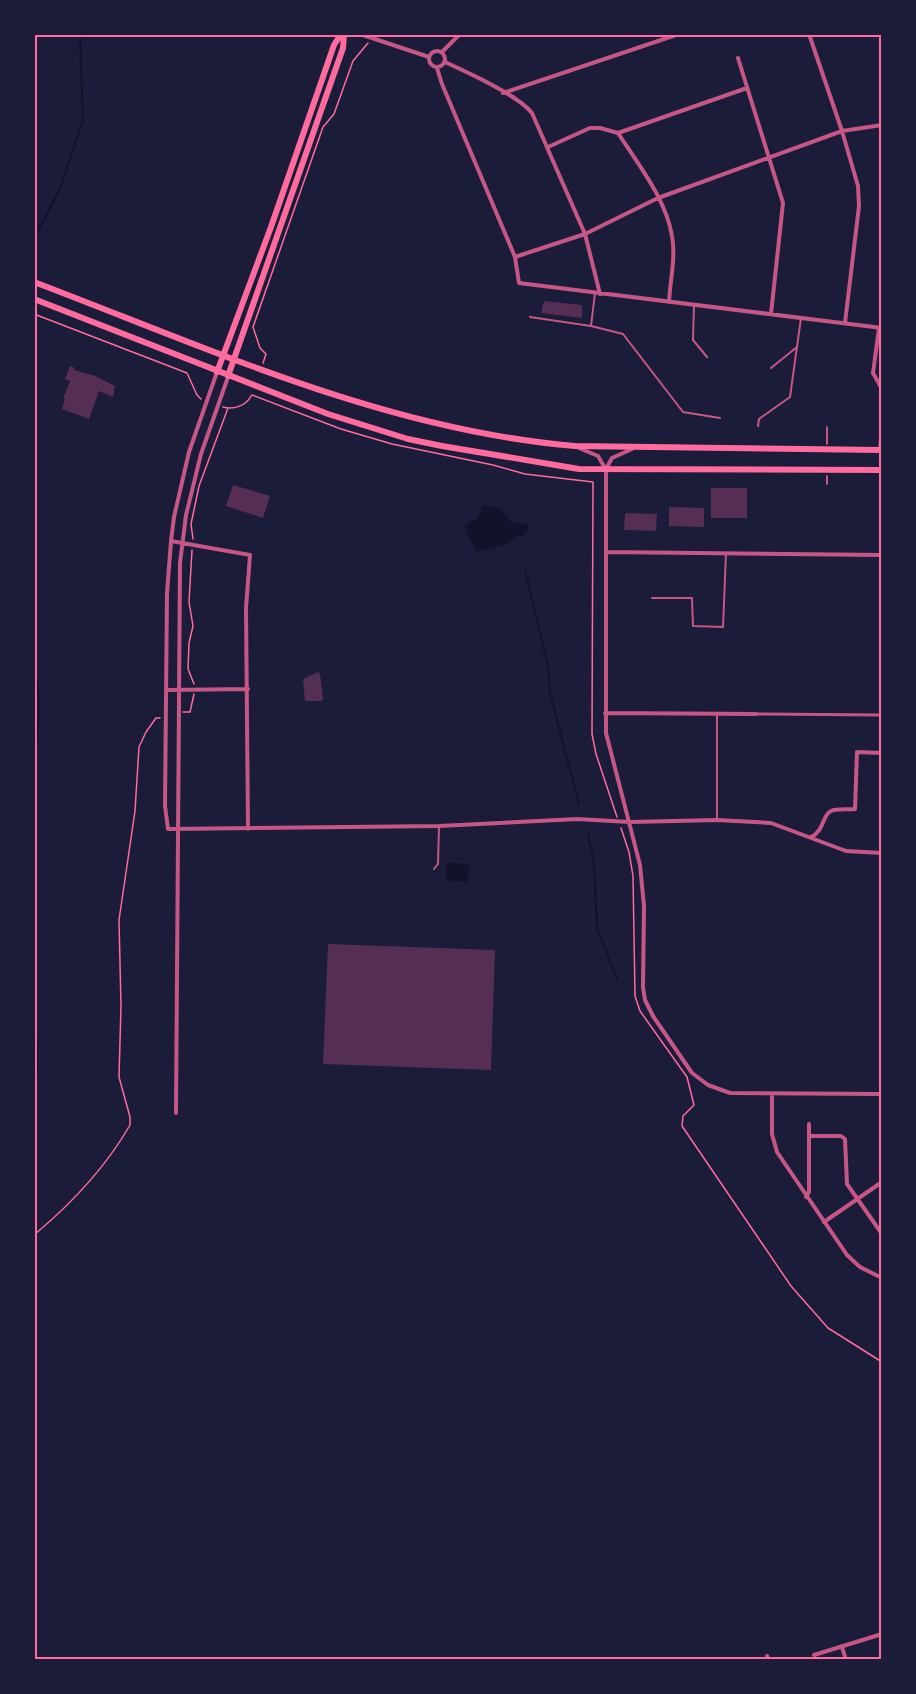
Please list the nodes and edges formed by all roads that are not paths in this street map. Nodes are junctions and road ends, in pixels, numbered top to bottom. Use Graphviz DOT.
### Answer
graph roads {
  1 [pos="343,34"];
  2 [pos="360,34"];
  3 [pos="460,34"];
  4 [pos="679,34"];
  5 [pos="809,34"];
  6 [pos="442,52"];
  7 [pos="429,57"];
  8 [pos="738,58"];
  9 [pos="445,62"];
  10 [pos="437,68"];
  11 [pos="747,88"];
  12 [pos="503,93"];
  13 [pos="882,125"];
  14 [pos="842,130"];
  15 [pos="618,133"];
  16 [pos="548,147"];
  17 [pos="770,157"];
  18 [pos="658,198"];
  19 [pos="585,234"];
  20 [pos="515,257"];
  21 [pos="34,282"];
  22 [pos="598,293"];
  23 [pos="34,299"];
  24 [pos="669,302"];
  25 [pos="694,305"];
  26 [pos="771,314"];
  27 [pos="530,317"];
  28 [pos="801,318"];
  29 [pos="845,323"];
  30 [pos="591,326"];
  31 [pos="880,328"];
  32 [pos="798,346"];
  33 [pos="224,355"];
  34 [pos="707,357"];
  35 [pos="235,359"];
  36 [pos="771,368"];
  37 [pos="218,372"];
  38 [pos="228,376"];
  39 [pos="882,389"];
  40 [pos="720,418"];
  41 [pos="882,425"];
  42 [pos="758,426"];
  43 [pos="575,446"];
  44 [pos="633,448"];
  45 [pos="881,450"];
  46 [pos="606,470"];
  47 [pos="882,470"];
  48 [pos="171,541"];
  49 [pos="183,543"];
  50 [pos="607,552"];
  51 [pos="726,553"];
  52 [pos="882,555"];
  53 [pos="652,598"];
  54 [pos="179,689"];
  55 [pos="248,689"];
  56 [pos="167,690"];
  57 [pos="605,713"];
  58 [pos="717,714"];
  59 [pos="756,714"];
  60 [pos="882,715"];
  61 [pos="882,753"];
  62 [pos="717,820"];
  63 [pos="630,822"];
  64 [pos="439,826"];
  65 [pos="179,829"];
  66 [pos="248,829"];
  67 [pos="810,837"];
  68 [pos="882,853"];
  69 [pos="434,869"];
  70 [pos="772,1094"];
  71 [pos="882,1094"];
  72 [pos="176,1113"];
  73 [pos="808,1124"];
  74 [pos="808,1136"];
  75 [pos="882,1182"];
  76 [pos="806,1197"];
  77 [pos="857,1199"];
  78 [pos="824,1222"];
  79 [pos="882,1234"];
  80 [pos="882,1278"];
  81 [pos="882,1634"];
  82 [pos="842,1647"];
  83 [pos="814,1655"];
  84 [pos="846,1659"];
  1 -- 33 [label="main road"];
  1 -- 35 [label="main road"];
  2 -- 7 [label="street"];
  3 -- 6 [label="street"];
  4 -- 12 [label="street"];
  5 -- 14 [label="street"];
  6 -- 7 [label="street"];
  6 -- 9 [label="street"];
  7 -- 10 [label="street"];
  8 -- 11 [label="street"];
  9 -- 10 [label="street"];
  9 -- 12 [label="street"];
  10 -- 20 [label="street"];
  11 -- 15 [label="street"];
  11 -- 17 [label="street"];
  12 -- 16 [label="street"];
  13 -- 14 [label="street"];
  14 -- 17 [label="street"];
  14 -- 29 [label="street"];
  15 -- 16 [label="street"];
  15 -- 18 [label="street"];
  16 -- 19 [label="street"];
  17 -- 18 [label="street"];
  17 -- 26 [label="street"];
  18 -- 19 [label="street"];
  18 -- 24 [label="street"];
  19 -- 20 [label="street"];
  19 -- 22 [label="street"];
  20 -- 22 [label="street"];
  21 -- 33 [label="main road"];
  22 -- 24 [label="street"];
  22 -- 30 [label="lane"];
  23 -- 37 [label="main road"];
  24 -- 25 [label="street"];
  25 -- 26 [label="street"];
  25 -- 34 [label="lane"];
  26 -- 28 [label="street"];
  27 -- 30 [label="lane"];
  28 -- 29 [label="street"];
  28 -- 32 [label="lane"];
  29 -- 31 [label="street"];
  30 -- 40 [label="lane"];
  31 -- 39 [label="street"];
  32 -- 36 [label="lane"];
  32 -- 42 [label="lane"];
  33 -- 35 [label="main road"];
  33 -- 37 [label="main road"];
  35 -- 38 [label="main road"];
  35 -- 43 [label="main road"];
  37 -- 38 [label="main road"];
  37 -- 48 [label="street"];
  38 -- 46 [label="main road"];
  38 -- 49 [label="street"];
  41 -- 45 [label="street"];
  43 -- 44 [label="main road"];
  43 -- 46 [label="street"];
  44 -- 45 [label="main road"];
  44 -- 46 [label="street"];
  46 -- 47 [label="main road"];
  46 -- 50 [label="street"];
  48 -- 49 [label="street"];
  48 -- 56 [label="street"];
  49 -- 54 [label="street"];
  49 -- 55 [label="street"];
  50 -- 51 [label="street"];
  50 -- 57 [label="street"];
  51 -- 52 [label="street"];
  51 -- 53 [label="lane"];
  54 -- 55 [label="street"];
  54 -- 56 [label="street"];
  54 -- 65 [label="street"];
  55 -- 66 [label="street"];
  56 -- 65 [label="street"];
  57 -- 58 [label="street"];
  57 -- 63 [label="street"];
  58 -- 59 [label="street"];
  58 -- 62 [label="lane"];
  59 -- 60 [label="street"];
  61 -- 67 [label="street"];
  62 -- 63 [label="street"];
  62 -- 67 [label="street"];
  63 -- 64 [label="street"];
  63 -- 70 [label="street"];
  64 -- 66 [label="street"];
  64 -- 69 [label="lane"];
  65 -- 66 [label="street"];
  65 -- 72 [label="street"];
  67 -- 68 [label="street"];
  70 -- 71 [label="street"];
  70 -- 76 [label="street"];
  73 -- 74 [label="street"];
  74 -- 76 [label="street"];
  74 -- 77 [label="street"];
  75 -- 77 [label="street"];
  76 -- 78 [label="street"];
  77 -- 78 [label="street"];
  77 -- 79 [label="street"];
  78 -- 80 [label="street"];
  81 -- 82 [label="street"];
  82 -- 83 [label="street"];
  82 -- 84 [label="street"];
}
